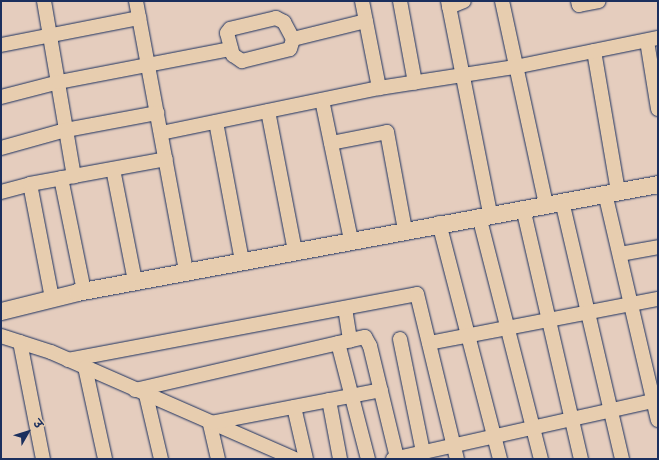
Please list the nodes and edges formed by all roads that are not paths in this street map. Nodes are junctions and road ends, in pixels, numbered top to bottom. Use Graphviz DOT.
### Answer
graph roads {
  1 [pos="44,1"];
  2 [pos="136,1"];
  3 [pos="362,1"];
  4 [pos="400,1"];
  5 [pos="464,1"];
  6 [pos="502,1"];
  7 [pos="578,1"];
  8 [pos="599,1"];
  9 [pos="448,4"];
  10 [pos="139,18"];
  11 [pos="366,22"];
  12 [pos="49,35"];
  13 [pos="293,39"];
  14 [pos="652,40"];
  15 [pos="1,44"];
  16 [pos="231,49"];
  17 [pos="594,51"];
  18 [pos="148,65"];
  19 [pos="515,67"];
  20 [pos="462,75"];
  21 [pos="59,82"];
  22 [pos="415,83"];
  23 [pos="379,88"];
  24 [pos="1,97"];
  25 [pos="322,100"];
  26 [pos="658,109"];
  27 [pos="268,111"];
  28 [pos="157,113"];
  29 [pos="216,122"];
  30 [pos="66,130"];
  31 [pos="161,134"];
  32 [pos="331,143"];
  33 [pos="1,148"];
  34 [pos="166,159"];
  35 [pos="113,169"];
  36 [pos="67,177"];
  37 [pos="30,184"];
  38 [pos="658,184"];
  39 [pos="1,192"];
  40 [pos="612,192"];
  41 [pos="554,203"];
  42 [pos="523,208"];
  43 [pos="484,215"];
  44 [pos="440,223"];
  45 [pos="405,230"];
  46 [pos="351,240"];
  47 [pos="658,247"];
  48 [pos="295,251"];
  49 [pos="620,254"];
  50 [pos="242,261"];
  51 [pos="186,272"];
  52 [pos="135,281"];
  53 [pos="84,291"];
  54 [pos="52,298"];
  55 [pos="658,299"];
  56 [pos="631,305"];
  57 [pos="345,308"];
  58 [pos="1,311"];
  59 [pos="588,312"];
  60 [pos="549,321"];
  61 [pos="508,329"];
  62 [pos="1,336"];
  63 [pos="468,336"];
  64 [pos="400,339"];
  65 [pos="20,342"];
  66 [pos="344,342"];
  67 [pos="429,343"];
  68 [pos="68,360"];
  69 [pos="85,367"];
  70 [pos="381,390"];
  71 [pos="140,392"];
  72 [pos="353,396"];
  73 [pos="329,400"];
  74 [pos="656,401"];
  75 [pos="294,407"];
  76 [pos="610,411"];
  77 [pos="572,419"];
  78 [pos="658,420"];
  79 [pos="210,423"];
  80 [pos="534,428"];
  81 [pos="494,436"];
  82 [pos="423,452"];
  83 [pos="456,452"];
  84 [pos="271,455"];
  85 [pos="43,459"];
  86 [pos="105,459"];
  87 [pos="161,459"];
  88 [pos="218,459"];
  89 [pos="295,459"];
  90 [pos="306,459"];
  91 [pos="340,459"];
  92 [pos="368,459"];
  93 [pos="395,459"];
  94 [pos="500,459"];
  95 [pos="541,459"];
  96 [pos="581,459"];
  97 [pos="622,459"];
  1 -- 12 [label="street"];
  2 -- 10 [label="street"];
  3 -- 11 [label="street"];
  4 -- 22 [label="street"];
  5 -- 9 [label="street"];
  6 -- 19 [label="street"];
  7 -- 8 [label="street"];
  9 -- 20 [label="street"];
  10 -- 12 [label="street"];
  10 -- 18 [label="street"];
  11 -- 13 [label="street"];
  11 -- 23 [label="street"];
  12 -- 15 [label="street"];
  12 -- 21 [label="street"];
  13 -- 16 [label="street"];
  13 -- 16 [label="street"];
  14 -- 17 [label="street"];
  14 -- 26 [label="street"];
  16 -- 18 [label="street"];
  17 -- 19 [label="street"];
  17 -- 40 [label="street"];
  18 -- 21 [label="street"];
  18 -- 28 [label="street"];
  19 -- 20 [label="street"];
  19 -- 41 [label="street"];
  20 -- 22 [label="street"];
  20 -- 43 [label="street"];
  21 -- 24 [label="street"];
  21 -- 30 [label="street"];
  22 -- 23 [label="street"];
  23 -- 25 [label="street"];
  25 -- 27 [label="street"];
  25 -- 32 [label="street"];
  27 -- 29 [label="street"];
  27 -- 48 [label="street"];
  28 -- 30 [label="street"];
  28 -- 31 [label="street"];
  29 -- 31 [label="street"];
  29 -- 50 [label="street"];
  30 -- 33 [label="street"];
  30 -- 36 [label="street"];
  31 -- 34 [label="street"];
  32 -- 45 [label="street"];
  32 -- 46 [label="street"];
  34 -- 35 [label="street"];
  34 -- 51 [label="street"];
  35 -- 36 [label="street"];
  35 -- 52 [label="street"];
  36 -- 37 [label="street"];
  36 -- 53 [label="street"];
  37 -- 39 [label="street"];
  37 -- 54 [label="street"];
  38 -- 40 [label="street"];
  40 -- 41 [label="street"];
  40 -- 49 [label="street"];
  41 -- 42 [label="street"];
  41 -- 59 [label="street"];
  42 -- 43 [label="street"];
  42 -- 60 [label="street"];
  43 -- 44 [label="street"];
  43 -- 61 [label="street"];
  44 -- 45 [label="street"];
  44 -- 63 [label="street"];
  45 -- 46 [label="street"];
  46 -- 48 [label="street"];
  47 -- 49 [label="street"];
  48 -- 50 [label="street"];
  49 -- 56 [label="street"];
  50 -- 51 [label="street"];
  51 -- 52 [label="street"];
  52 -- 53 [label="street"];
  53 -- 54 [label="street"];
  54 -- 58 [label="street"];
  55 -- 56 [label="street"];
  56 -- 59 [label="street"];
  56 -- 74 [label="street"];
  57 -- 66 [label="street"];
  57 -- 67 [label="street"];
  57 -- 68 [label="street"];
  59 -- 60 [label="street"];
  59 -- 76 [label="street"];
  60 -- 61 [label="street"];
  60 -- 77 [label="street"];
  61 -- 63 [label="street"];
  61 -- 80 [label="street"];
  62 -- 65 [label="street"];
  63 -- 67 [label="street"];
  63 -- 81 [label="street"];
  64 -- 82 [label="street"];
  65 -- 68 [label="street"];
  65 -- 85 [label="street"];
  66 -- 70 [label="street"];
  66 -- 71 [label="street"];
  66 -- 72 [label="street"];
  67 -- 83 [label="street"];
  68 -- 69 [label="street"];
  69 -- 71 [label="street"];
  69 -- 86 [label="street"];
  70 -- 72 [label="street"];
  70 -- 93 [label="street"];
  71 -- 79 [label="street"];
  71 -- 87 [label="street"];
  72 -- 73 [label="street"];
  72 -- 92 [label="street"];
  73 -- 75 [label="street"];
  73 -- 91 [label="street"];
  74 -- 76 [label="street"];
  74 -- 78 [label="street"];
  75 -- 79 [label="street"];
  75 -- 90 [label="street"];
  76 -- 77 [label="street"];
  76 -- 97 [label="street"];
  77 -- 80 [label="street"];
  77 -- 96 [label="street"];
  79 -- 84 [label="street"];
  79 -- 88 [label="street"];
  80 -- 81 [label="street"];
  80 -- 95 [label="street"];
  81 -- 83 [label="street"];
  81 -- 94 [label="street"];
  82 -- 83 [label="street"];
  82 -- 93 [label="street"];
  84 -- 89 [label="street"];
}
